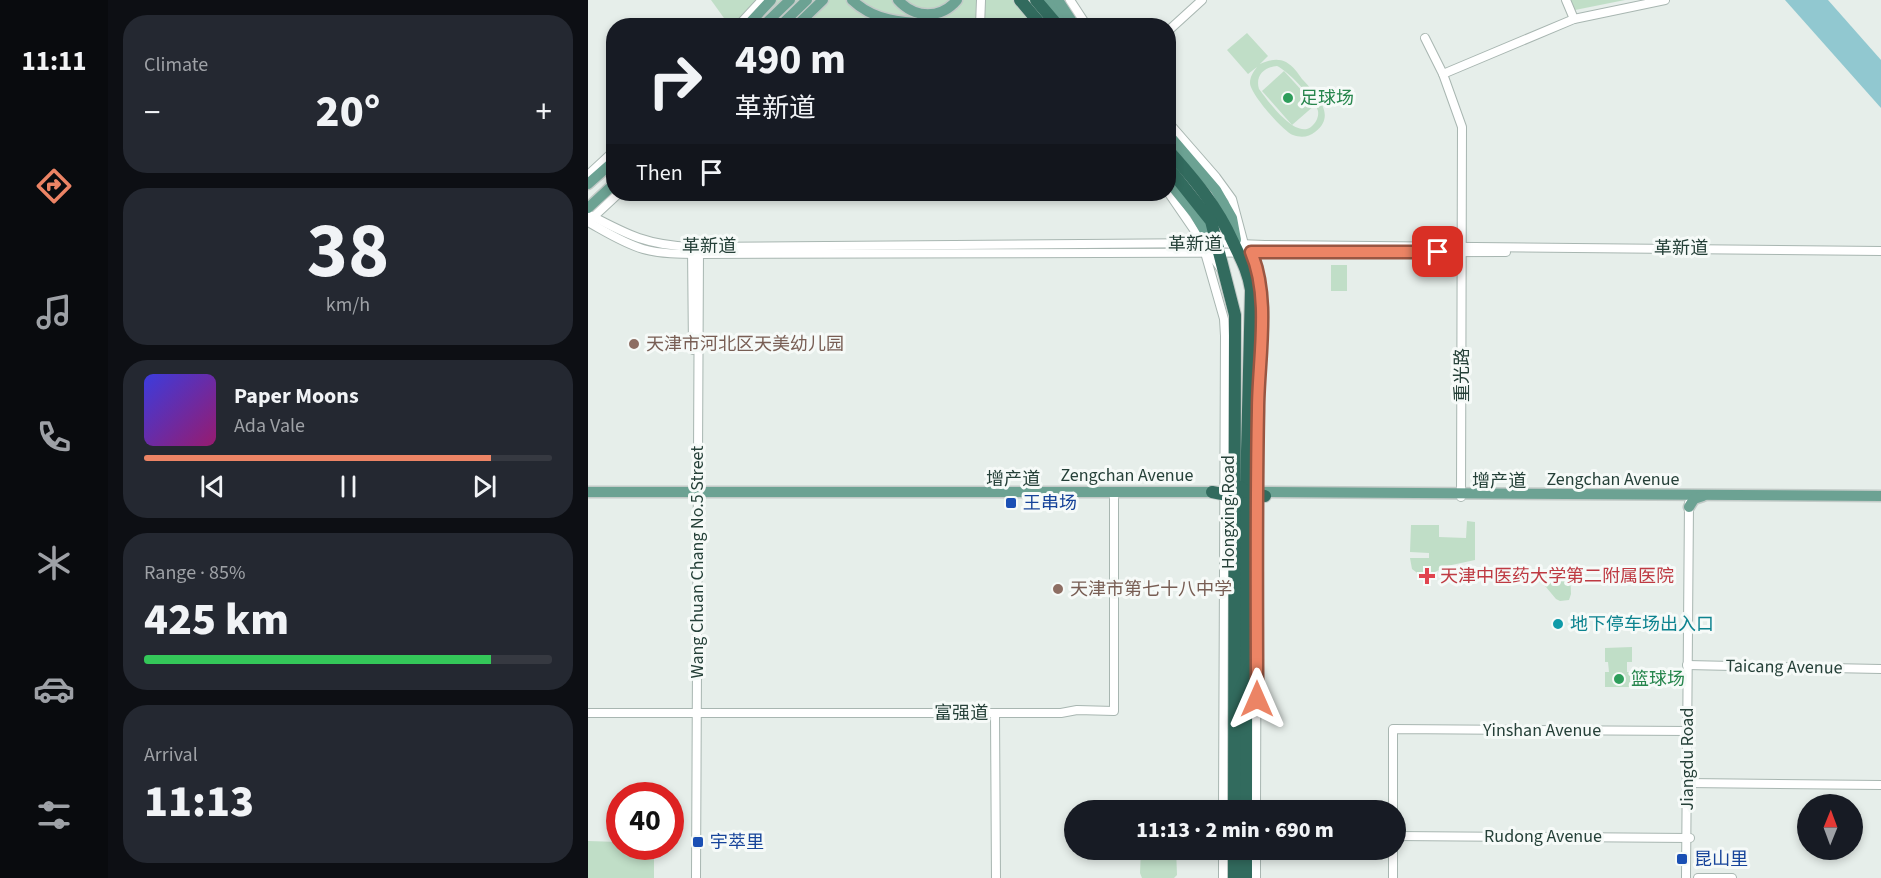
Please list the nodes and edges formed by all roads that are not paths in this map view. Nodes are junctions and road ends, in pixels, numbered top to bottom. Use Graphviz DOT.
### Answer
graph roads {
  1 [pos="762,0"];
  2 [pos="771,0"];
  3 [pos="790,0"];
  4 [pos="807,0"];
  5 [pos="823,0"];
  6 [pos="852,0"];
  7 [pos="898,0"];
  8 [pos="957,0"];
  9 [pos="980,0"];
  10 [pos="1020,0"];
  11 [pos="1036,0"];
  12 [pos="1047,0"];
  13 [pos="1058,0"];
  14 [pos="1070,0"];
  15 [pos="1202,0"];
  16 [pos="1566,0"];
  17 [pos="1665,0"];
  18 [pos="745,18"];
  19 [pos="754,18"];
  20 [pos="771,18"];
  21 [pos="788,18"];
  22 [pos="804,18"];
  23 [pos="881,18"];
  24 [pos="979,18"];
  25 [pos="1035,18"];
  26 [pos="1051,18"];
  27 [pos="1062,18"];
  28 [pos="1069,18"];
  29 [pos="1082,18"];
  30 [pos="1574,20"];
  31 [pos="1176,24"];
  32 [pos="1425,38"];
  33 [pos="1443,74"];
  34 [pos="1176,131"];
  35 [pos="606,160"];
  36 [pos="606,166"];
  37 [pos="1176,168"];
  38 [pos="592,176"];
  39 [pos="588,184"];
  40 [pos="606,195"];
  41 [pos="610,201"];
  42 [pos="1175,201"];
  43 [pos="589,218"];
  44 [pos="1210,248"];
  45 [pos="1242,248"];
  46 [pos="1462,249"];
  47 [pos="696,250"];
  48 [pos="1881,253"];
  49 [pos="1240,473"];
  50 [pos="588,493"];
  51 [pos="695,494"];
  52 [pos="1114,494"];
  53 [pos="1242,496"];
  54 [pos="1461,496"];
  55 [pos="1881,498"];
  56 [pos="1695,500"];
  57 [pos="1689,665"];
  58 [pos="1881,669"];
  59 [pos="694,712"];
  60 [pos="588,713"];
  61 [pos="995,713"];
  62 [pos="1689,731"];
  63 [pos="1689,783"];
  64 [pos="1881,785"];
  65 [pos="1224,800"];
  66 [pos="1234,800"];
  67 [pos="1246,800"];
  68 [pos="1256,800"];
  69 [pos="1393,800"];
  70 [pos="1406,836"];
  71 [pos="1688,838"];
  72 [pos="1223,860"];
  73 [pos="1234,860"];
  74 [pos="1246,860"];
  75 [pos="1256,860"];
  76 [pos="1393,860"];
  77 [pos="1689,875"];
  78 [pos="690,878"];
  79 [pos="696,878"];
  80 [pos="996,878"];
  81 [pos="1223,878"];
  82 [pos="1234,878"];
  83 [pos="1246,878"];
  84 [pos="1256,878"];
  85 [pos="1393,878"];
  86 [pos="1700,878"];
  87 [pos="1732,878"];
  1 -- 18 [label="street"];
  2 -- 19 [label="main road"];
  3 -- 20 [label="main road"];
  4 -- 21 [label="main road"];
  5 -- 22 [label="main road"];
  6 -- 23 [label="main road"];
  7 -- 8 [label="main road"];
  9 -- 24 [label="street"];
  10 -- 25 [label="highway"];
  11 -- 26 [label="highway"];
  12 -- 27 [label="main road"];
  13 -- 28 [label="main road"];
  14 -- 29 [label="street"];
  15 -- 31 [label="street"];
  16 -- 30 [label="street"];
  17 -- 30 [label="street"];
  30 -- 33 [label="street"];
  32 -- 33 [label="street, 重光路"];
  33 -- 46 [label="street, 重光路"];
  34 -- 45 [label="street"];
  35 -- 38 [label="street"];
  36 -- 38 [label="main road"];
  37 -- 44 [label="highway, Hongxing Road"];
  37 -- 45 [label="highway, Hongxing Road"];
  38 -- 39 [label="main road"];
  40 -- 43 [label="main road"];
  41 -- 43 [label="street"];
  42 -- 44 [label="street"];
  43 -- 47 [label="street, 革新道"];
  44 -- 45 [label="street, 革新道"];
  44 -- 47 [label="street, 革新道"];
  44 -- 49 [label="highway, Hongxing Road"];
  44 -- 53 [label="street"];
  45 -- 46 [label="street, 革新道"];
  45 -- 49 [label="highway, Hongxing Road"];
  45 -- 53 [label="street"];
  46 -- 48 [label="street, 革新道"];
  46 -- 54 [label="street, 重光路"];
  47 -- 51 [label="street, Wang Chuan Chang No.5 Street"];
  49 -- 53 [label="highway"];
  50 -- 51 [label="main road, 增产道"];
  51 -- 52 [label="main road, 增产道"];
  51 -- 59 [label="street, Wang Chuan Chang No.5 Street"];
  52 -- 53 [label="main road, Zengchan Avenue"];
  52 -- 61 [label="street, 富强道"];
  53 -- 54 [label="main road, 增产道"];
  53 -- 65 [label="street"];
  53 -- 66 [label="highway, Hongxing Road"];
  53 -- 67 [label="highway, Hongxing Road"];
  53 -- 68 [label="street"];
  54 -- 56 [label="main road, Zengchan Avenue"];
  55 -- 56 [label="main road, Zengchan Avenue"];
  56 -- 57 [label="street, Jiangdu Road"];
  57 -- 58 [label="street, Taicang Avenue"];
  57 -- 62 [label="street, Jiangdu Road"];
  59 -- 60 [label="street, 富强道"];
  59 -- 61 [label="street, 富强道"];
  59 -- 78 [label="street, Wang Chuan Chang No.5 Street"];
  59 -- 79 [label="street, Wang Chuan Chang No.5 Street"];
  61 -- 80 [label="street"];
  62 -- 63 [label="street, Jiangdu Road"];
  62 -- 69 [label="street, Yinshan Avenue"];
  63 -- 64 [label="street"];
  63 -- 71 [label="street, Jiangdu Road"];
  70 -- 71 [label="street, Rudong Avenue"];
  71 -- 77 [label="street, Jiangdu Road"];
  72 -- 81 [label="street"];
  73 -- 82 [label="highway"];
  74 -- 83 [label="highway"];
  75 -- 84 [label="street"];
  76 -- 85 [label="street"];
  77 -- 86 [label="street"];
  86 -- 87 [label="street"];
}
